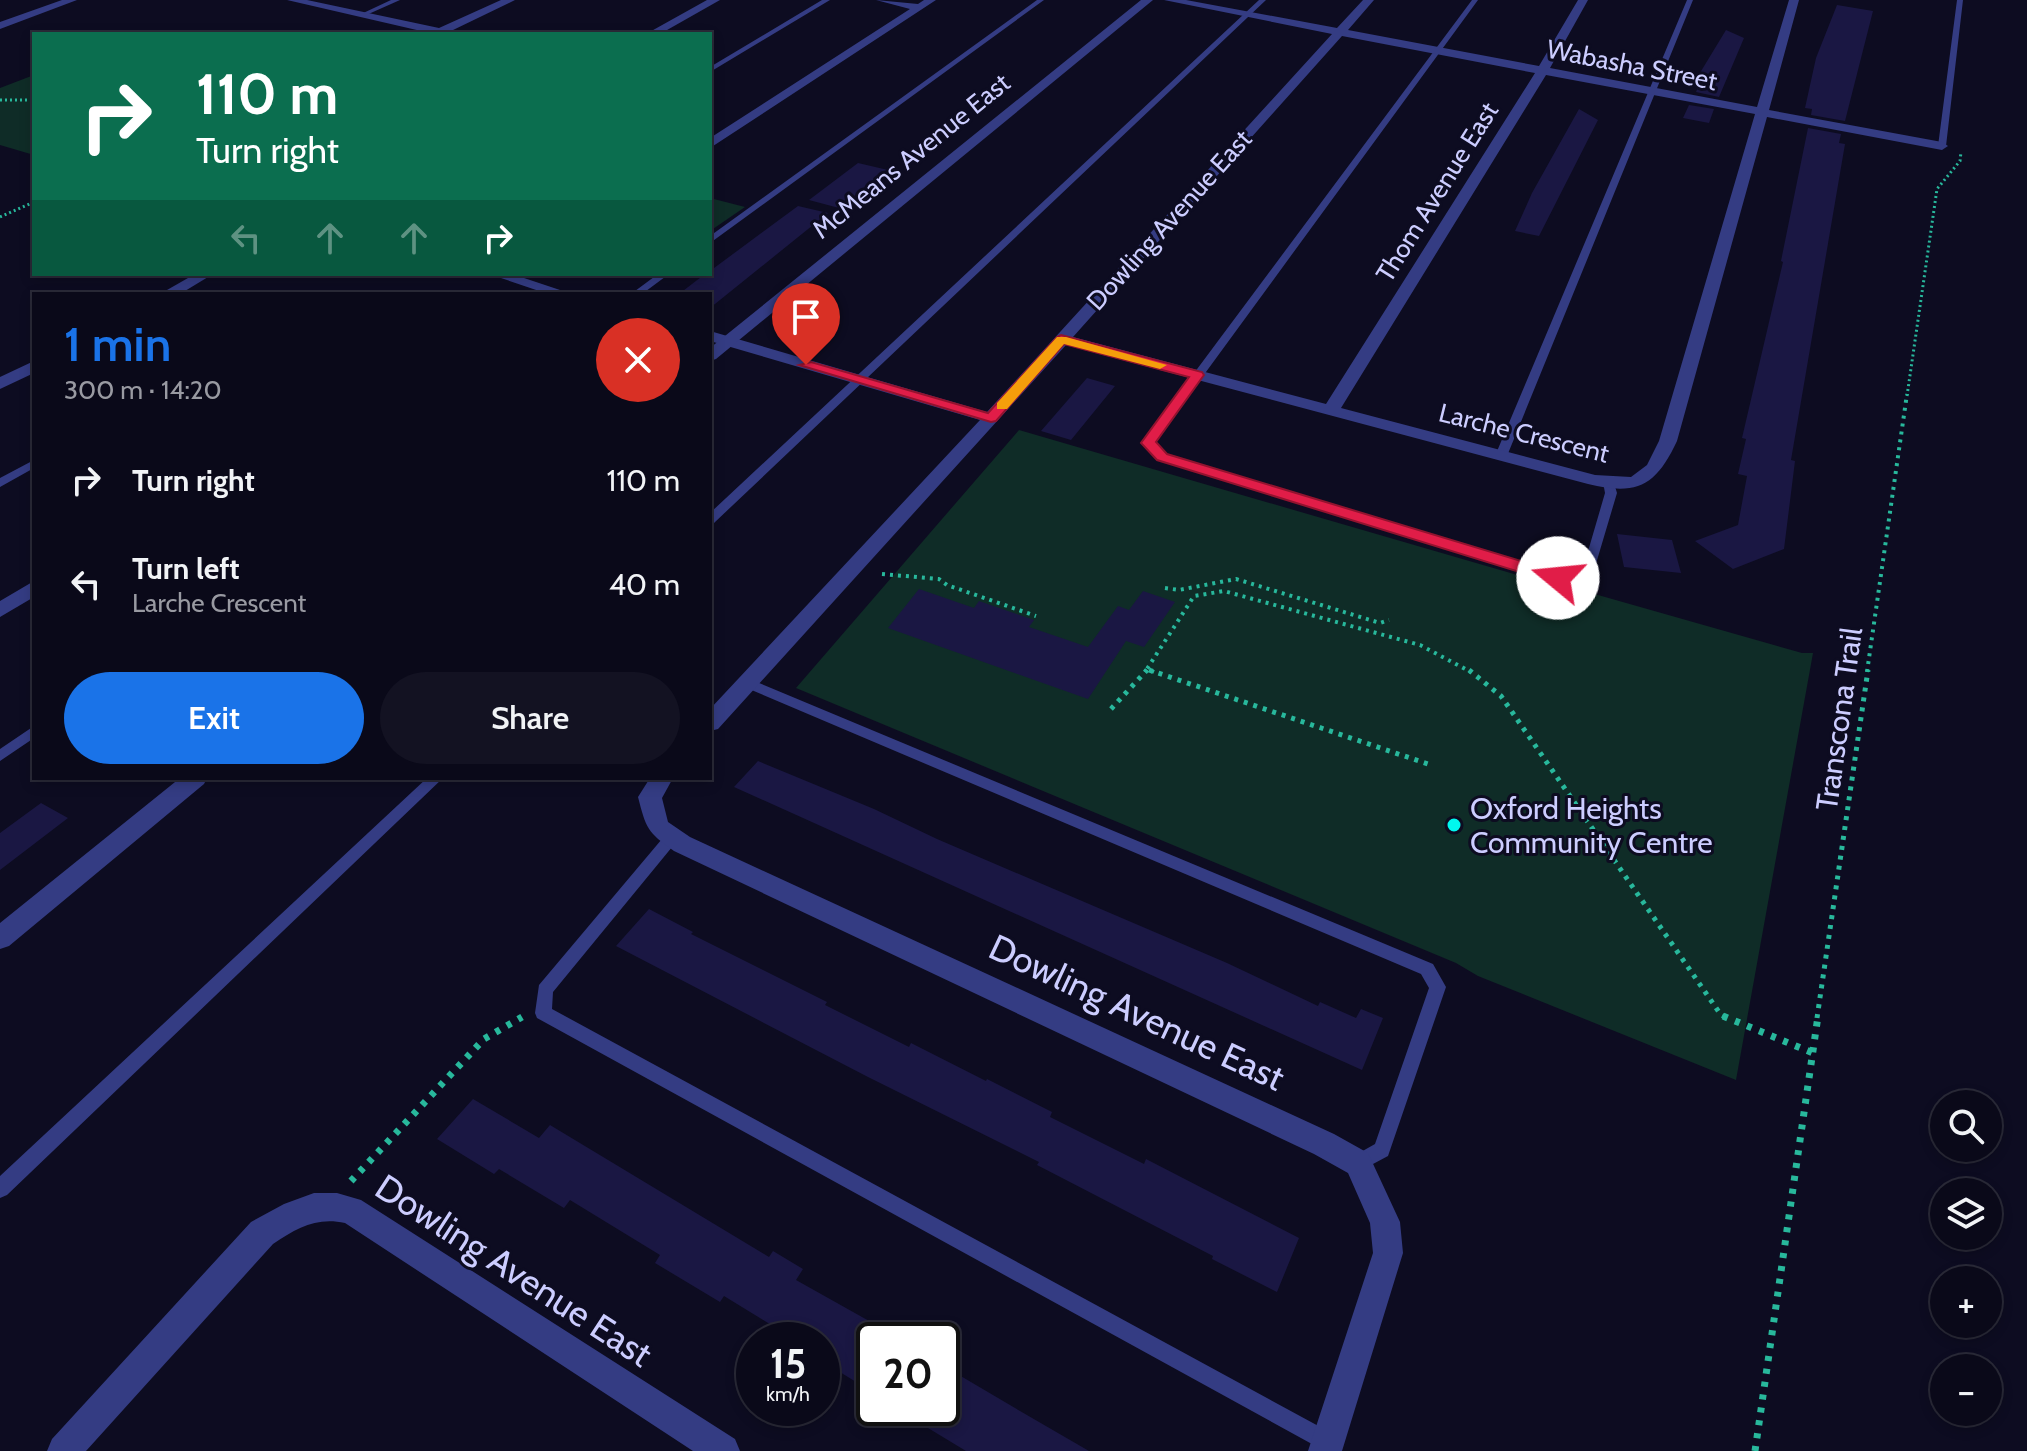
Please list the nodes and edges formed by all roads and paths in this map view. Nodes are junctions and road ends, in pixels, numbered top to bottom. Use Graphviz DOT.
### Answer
graph roads {
  1 [pos="72,0"];
  2 [pos="292,0"];
  3 [pos="397,0"];
  4 [pos="510,0"];
  5 [pos="715,0"];
  6 [pos="827,0"];
  7 [pos="881,0"];
  8 [pos="931,0"];
  9 [pos="1041,0"];
  10 [pos="1148,0"];
  11 [pos="1169,0"];
  12 [pos="1263,0"];
  13 [pos="1369,0"];
  14 [pos="1475,0"];
  15 [pos="1583,0"];
  16 [pos="1690,0"];
  17 [pos="1794,0"];
  18 [pos="1960,0"];
  19 [pos="919,7"];
  20 [pos="362,15"];
  21 [pos="1246,15"];
  22 [pos="0,26"];
  23 [pos="440,32"];
  24 [pos="447,32"];
  25 [pos="656,32"];
  26 [pos="1338,32"];
  27 [pos="1437,51"];
  28 [pos="712,69"];
  29 [pos="1541,70"];
  30 [pos="1651,91"];
  31 [pos="0,100"];
  32 [pos="32,100"];
  33 [pos="1761,111"];
  34 [pos="712,143"];
  35 [pos="1942,146"];
  36 [pos="1961,149"];
  37 [pos="32,203"];
  38 [pos="0,217"];
  39 [pos="712,239"];
  40 [pos="202,276"];
  41 [pos="503,276"];
  42 [pos="661,276"];
  43 [pos="172,292"];
  44 [pos="557,292"];
  45 [pos="639,292"];
  46 [pos="712,337"];
  47 [pos="1061,339"];
  48 [pos="728,341"];
  49 [pos="712,354"];
  50 [pos="32,367"];
  51 [pos="1197,375"];
  52 [pos="858,381"];
  53 [pos="0,384"];
  54 [pos="1331,410"];
  55 [pos="991,418"];
  56 [pos="1501,456"];
  57 [pos="32,464"];
  58 [pos="1609,482"];
  59 [pos="0,483"];
  60 [pos="712,518"];
  61 [pos="882,574"];
  62 [pos="1165,588"];
  63 [pos="32,589"];
  64 [pos="0,610"];
  65 [pos="1036,616"];
  66 [pos="1389,620"];
  67 [pos="1147,669"];
  68 [pos="747,683"];
  69 [pos="1111,709"];
  70 [pos="712,721"];
  71 [pos="32,732"];
  72 [pos="0,756"];
  73 [pos="1428,764"];
  74 [pos="194,780"];
  75 [pos="434,780"];
  76 [pos="661,780"];
  77 [pos="672,837"];
  78 [pos="0,938"];
  79 [pos="543,1005"];
  80 [pos="1813,1053"];
  81 [pos="1358,1163"];
  82 [pos="0,1189"];
  83 [pos="328,1204"];
  84 [pos="1327,1446"];
  85 [pos="73,1448"];
  86 [pos="723,1451"];
  87 [pos="1755,1451"];
  1 -- 22 [label="street"];
  2 -- 20 [label="street"];
  3 -- 20 [label="lane"];
  4 -- 24 [label="street"];
  5 -- 25 [label="street"];
  6 -- 28 [label="lane"];
  7 -- 19 [label="street"];
  8 -- 19 [label="street"];
  9 -- 39 [label="lane"];
  10 -- 48 [label="street, McMeans Avenue East"];
  11 -- 21 [label="street, Wabasha Street"];
  12 -- 21 [label="lane"];
  13 -- 26 [label="street, Dowling Avenue East"];
  14 -- 27 [label="lane"];
  15 -- 29 [label="street, Thom Avenue East"];
  16 -- 30 [label="lane"];
  17 -- 33 [label="street, Larche Crescent"];
  18 -- 35 [label="lane, Wabasha Street"];
  19 -- 34 [label="street"];
  20 -- 23 [label="street"];
  21 -- 26 [label="street, Wabasha Street"];
  21 -- 52 [label="lane"];
  26 -- 27 [label="street, Wabasha Street"];
  26 -- 47 [label="street, Dowling Avenue East"];
  27 -- 29 [label="street, Wabasha Street"];
  27 -- 51 [label="lane"];
  29 -- 30 [label="street, Wabasha Street"];
  29 -- 54 [label="street, Thom Avenue East"];
  30 -- 33 [label="street, Wabasha Street"];
  30 -- 56 [label="lane"];
  31 -- 32 [label="path"];
  33 -- 35 [label="street, Wabasha Street"];
  33 -- 58 [label="street, Larche Crescent"];
  36 -- 80 [label="path, Transcona Trail"];
  37 -- 38 [label="path"];
  40 -- 43 [label="street"];
  41 -- 44 [label="street"];
  42 -- 45 [label="lane"];
  46 -- 48 [label="street"];
  47 -- 51 [label="street, Larche Crescent"];
  47 -- 55 [label="street, Dowling Avenue East"];
  48 -- 49 [label="street, McMeans Avenue East"];
  48 -- 52 [label="street"];
  50 -- 53 [label="street"];
  51 -- 54 [label="street, Larche Crescent"];
  51 -- 58 [label="lane"];
  52 -- 55 [label="street"];
  52 -- 60 [label="lane"];
  54 -- 56 [label="street, Larche Crescent"];
  55 -- 68 [label="street, Dowling Avenue East"];
  56 -- 58 [label="street, Larche Crescent"];
  57 -- 59 [label="lane"];
  61 -- 65 [label="path"];
  62 -- 66 [label="path"];
  63 -- 64 [label="street"];
  67 -- 69 [label="path"];
  67 -- 73 [label="path"];
  67 -- 80 [label="path"];
  68 -- 70 [label="street, Dowling Avenue East"];
  68 -- 81 [label="lane"];
  71 -- 72 [label="lane"];
  74 -- 78 [label="street"];
  75 -- 82 [label="lane"];
  76 -- 77 [label="street"];
  77 -- 79 [label="lane"];
  77 -- 81 [label="street, Dowling Avenue East"];
  79 -- 83 [label="path"];
  79 -- 84 [label="lane"];
  80 -- 87 [label="path, Transcona Trail"];
  81 -- 84 [label="street"];
  83 -- 85 [label="street, Dowling Avenue East"];
  83 -- 86 [label="street, Dowling Avenue East"];
}
